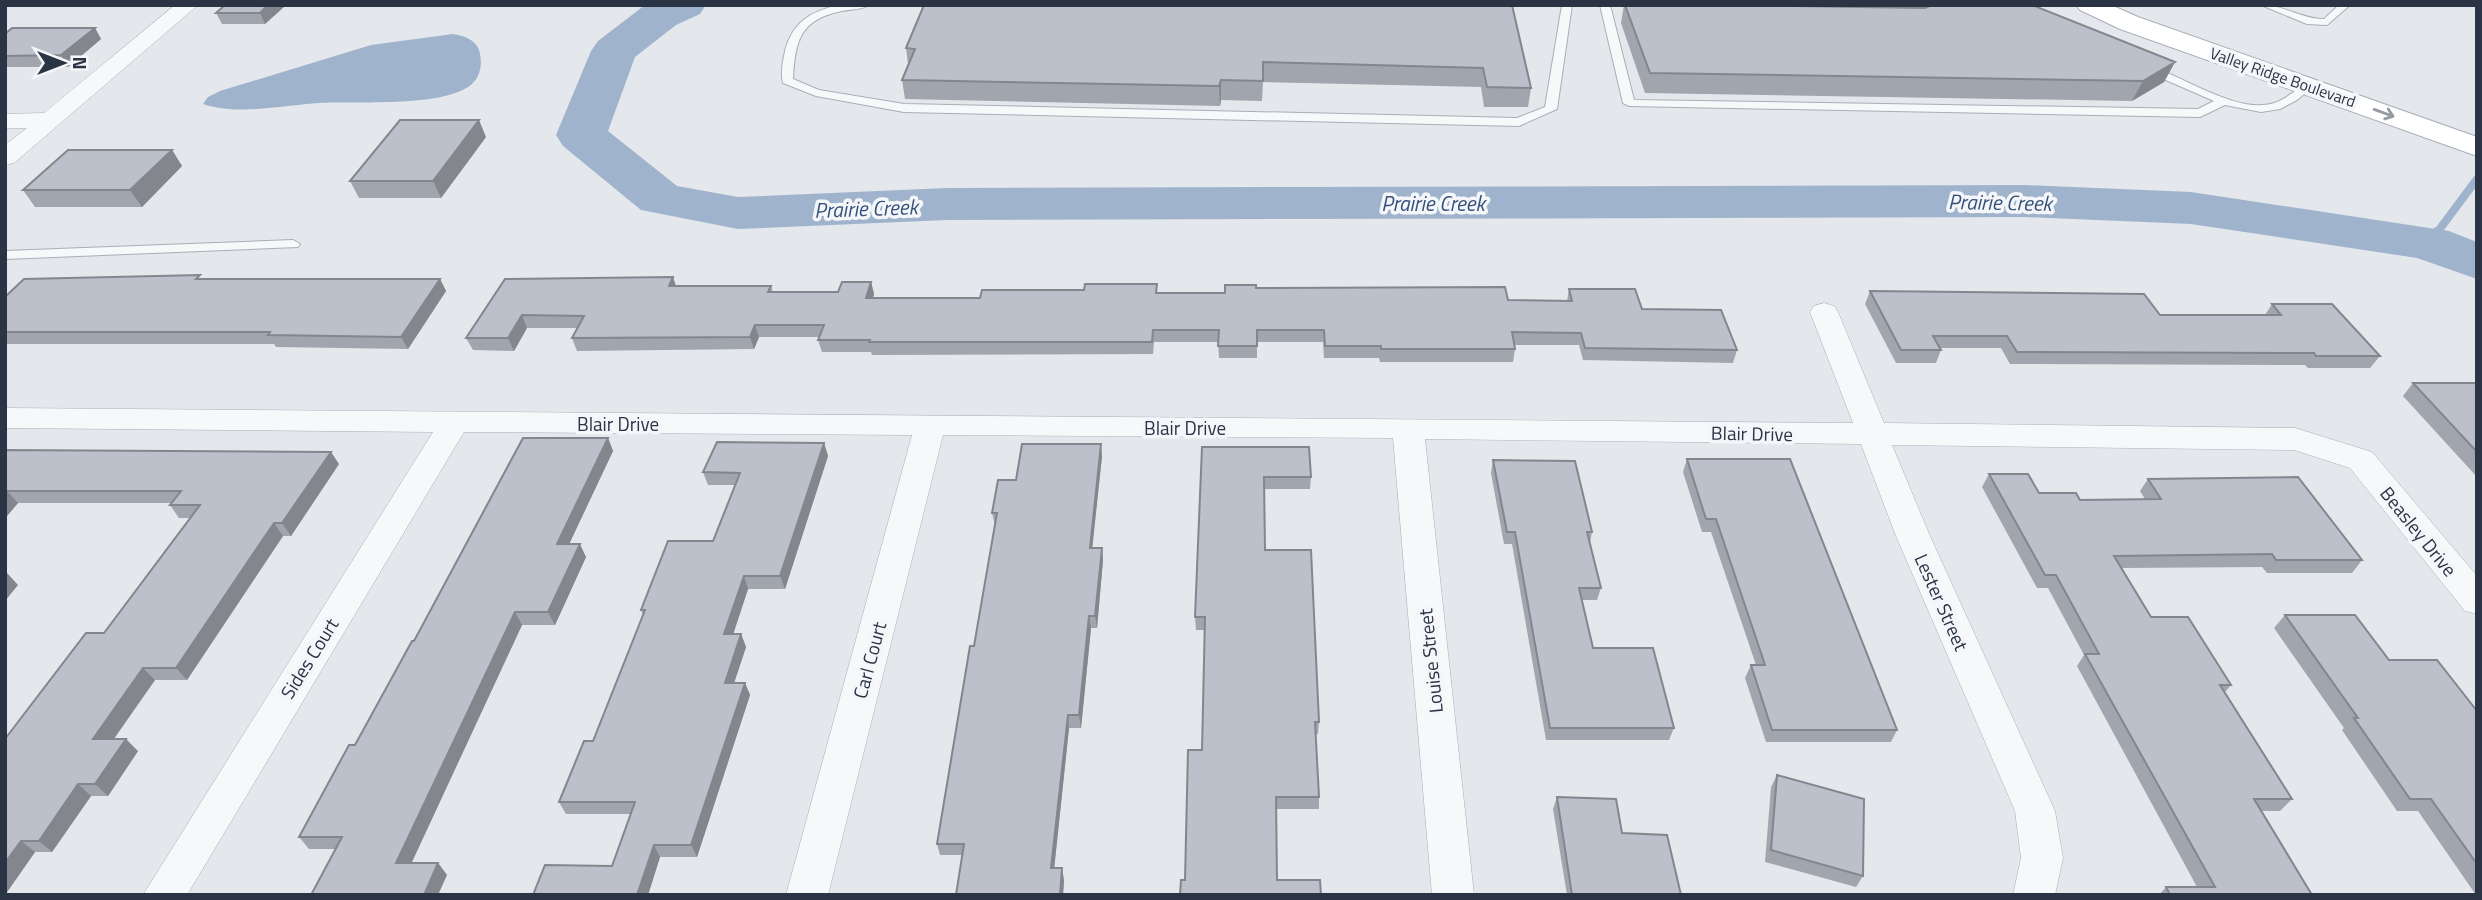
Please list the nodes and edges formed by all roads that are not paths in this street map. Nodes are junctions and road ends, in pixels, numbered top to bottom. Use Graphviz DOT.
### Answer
graph roads {
  1 [pos="188,5"];
  2 [pos="864,5"];
  3 [pos="1567,5"];
  4 [pos="1605,5"];
  5 [pos="1796,5"];
  6 [pos="2090,5"];
  7 [pos="2138,5"];
  8 [pos="2266,5"];
  9 [pos="2346,5"];
  10 [pos="1750,7"];
  11 [pos="2135,64"];
  12 [pos="2308,86"];
  13 [pos="2224,100"];
  14 [pos="50,120"];
  15 [pos="5,121"];
  16 [pos="2477,122"];
  17 [pos="2477,147"];
  18 [pos="5,158"];
  19 [pos="293,244"];
  20 [pos="5,255"];
  21 [pos="1824,312"];
  22 [pos="5,418"];
  23 [pos="454,421"];
  24 [pos="930,425"];
  25 [pos="1408,428"];
  26 [pos="1871,435"];
  27 [pos="2361,460"];
  28 [pos="2477,601"];
  29 [pos="164,895"];
  30 [pos="807,895"];
  31 [pos="1453,895"];
  32 [pos="2034,895"];
  1 -- 14 [label="street"];
  2 -- 3 [label="lane"];
  4 -- 13 [label="lane"];
  5 -- 10 [label="lane"];
  6 -- 12 [label="main road, Valley Ridge Boulevard"];
  7 -- 16 [label="main road, Valley Ridge Boulevard"];
  8 -- 9 [label="lane"];
  11 -- 13 [label="lane"];
  12 -- 13 [label="lane"];
  12 -- 17 [label="main road, Valley Ridge Boulevard, one-way"];
  14 -- 15 [label="street"];
  14 -- 18 [label="street"];
  19 -- 20 [label="lane"];
  21 -- 26 [label="street, Lester Street"];
  22 -- 23 [label="street, Blair Drive"];
  23 -- 24 [label="street, Blair Drive"];
  23 -- 29 [label="street, Sides Court"];
  24 -- 25 [label="street, Blair Drive"];
  24 -- 30 [label="street, Carl Court"];
  25 -- 26 [label="street, Blair Drive"];
  25 -- 31 [label="street, Louise Street"];
  26 -- 27 [label="street, Blair Drive"];
  26 -- 32 [label="street, Lester Street"];
  27 -- 28 [label="street, Beasley Drive"];
}
